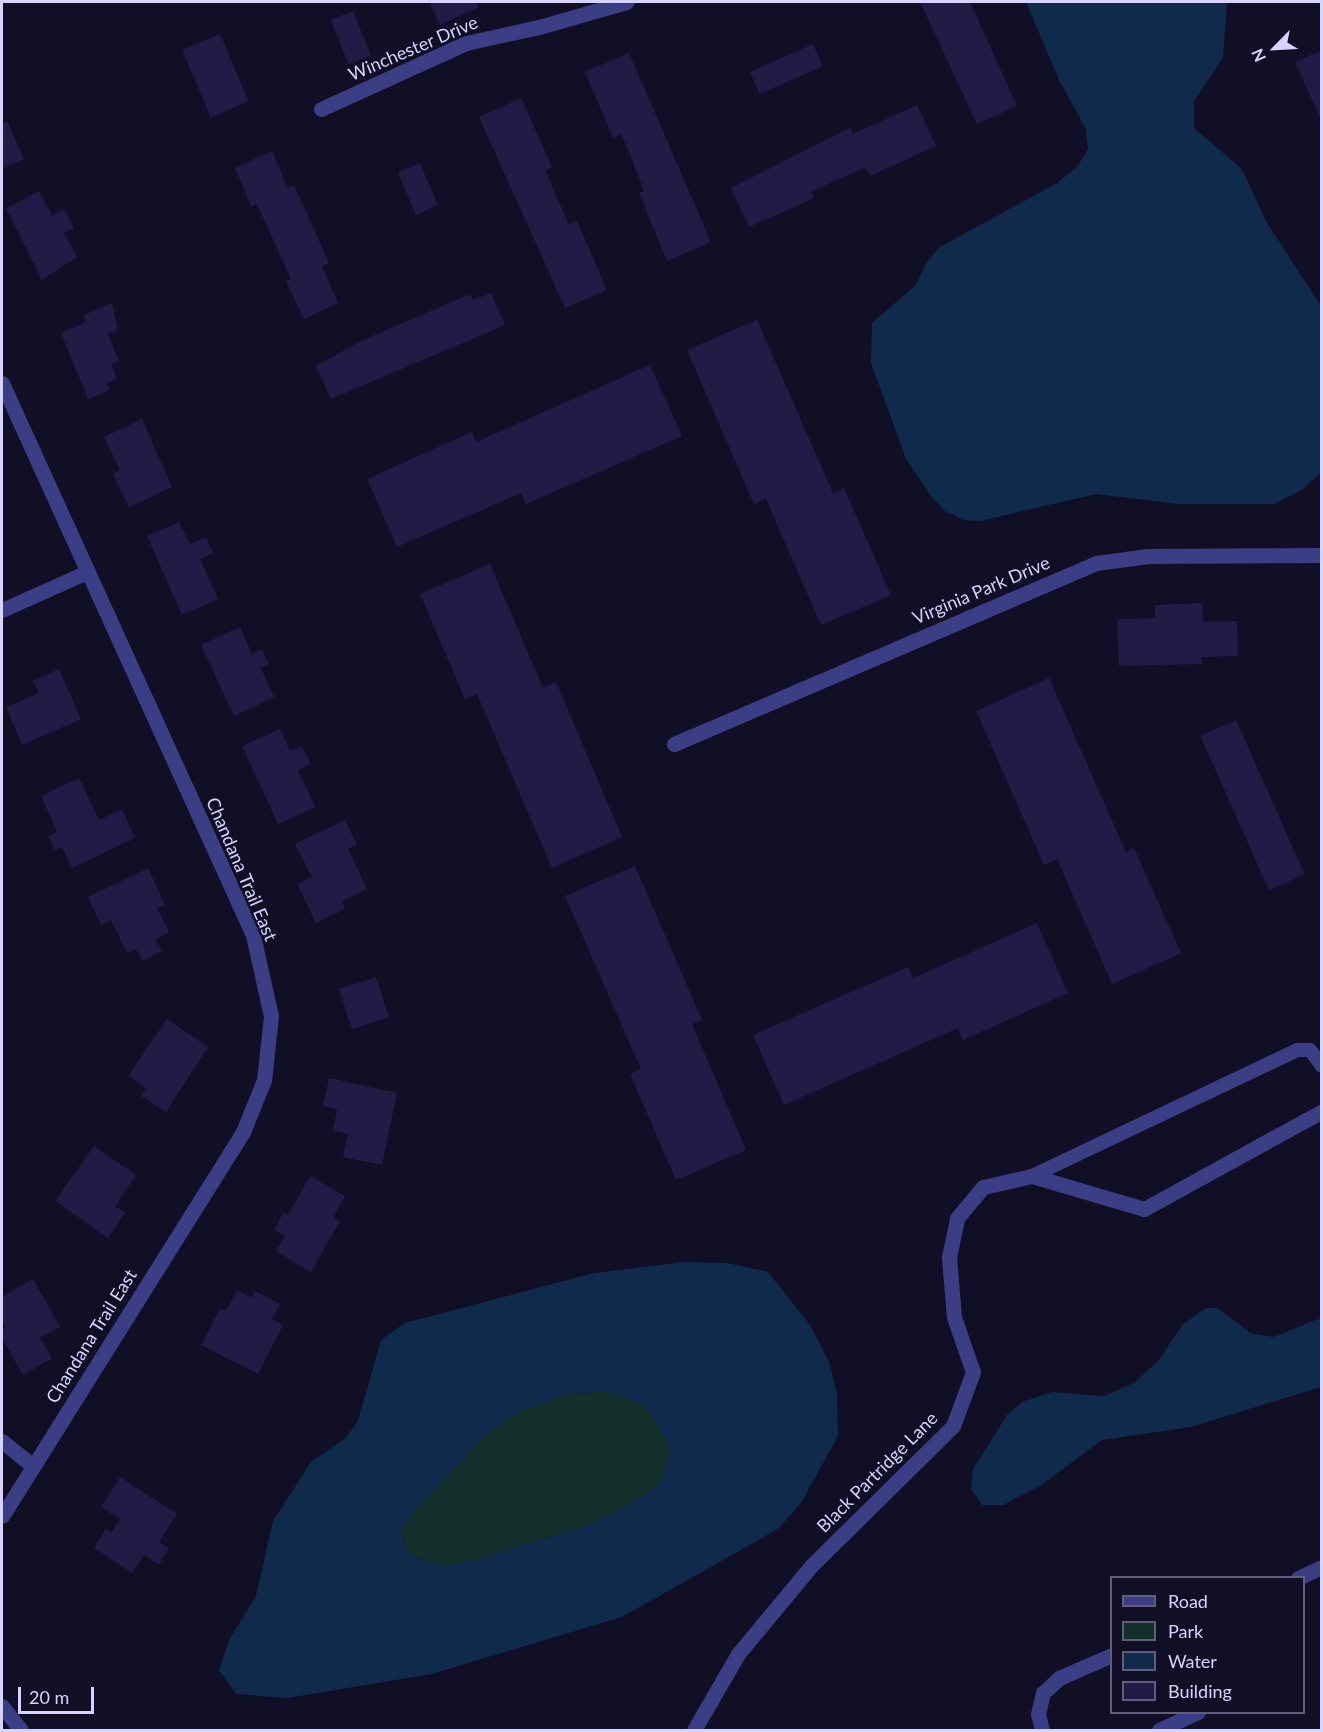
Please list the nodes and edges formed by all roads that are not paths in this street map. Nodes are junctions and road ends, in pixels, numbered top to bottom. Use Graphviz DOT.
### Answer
graph roads {
  1 [pos="626,2"];
  2 [pos="321,109"];
  3 [pos="2,383"];
  4 [pos="1322,555"];
  5 [pos="87,572"];
  6 [pos="2,610"];
  7 [pos="674,744"];
  8 [pos="1322,1066"];
  9 [pos="1322,1111"];
  10 [pos="1032,1176"];
  11 [pos="2,1441"];
  12 [pos="32,1465"];
  13 [pos="2,1516"];
  14 [pos="1322,1567"];
  15 [pos="1302,1576"];
  16 [pos="1110,1656"];
  17 [pos="2,1706"];
  18 [pos="1196,1714"];
  19 [pos="21,1731"];
  20 [pos="694,1731"];
  21 [pos="1042,1731"];
  22 [pos="1159,1731"];
  1 -- 2 [label="street, Winchester Drive"];
  3 -- 5 [label="street, Chandana Trail East"];
  4 -- 7 [label="street, Virginia Park Drive"];
  5 -- 6 [label="street"];
  5 -- 12 [label="street, Chandana Trail East"];
  8 -- 10 [label="lane"];
  9 -- 10 [label="street, Black Partridge Lane"];
  10 -- 20 [label="street, Black Partridge Lane"];
  11 -- 12 [label="street"];
  12 -- 13 [label="street, Chandana Trail East"];
  14 -- 15 [label="street"];
  16 -- 21 [label="street"];
  17 -- 19 [label="street"];
  18 -- 22 [label="street"];
}
